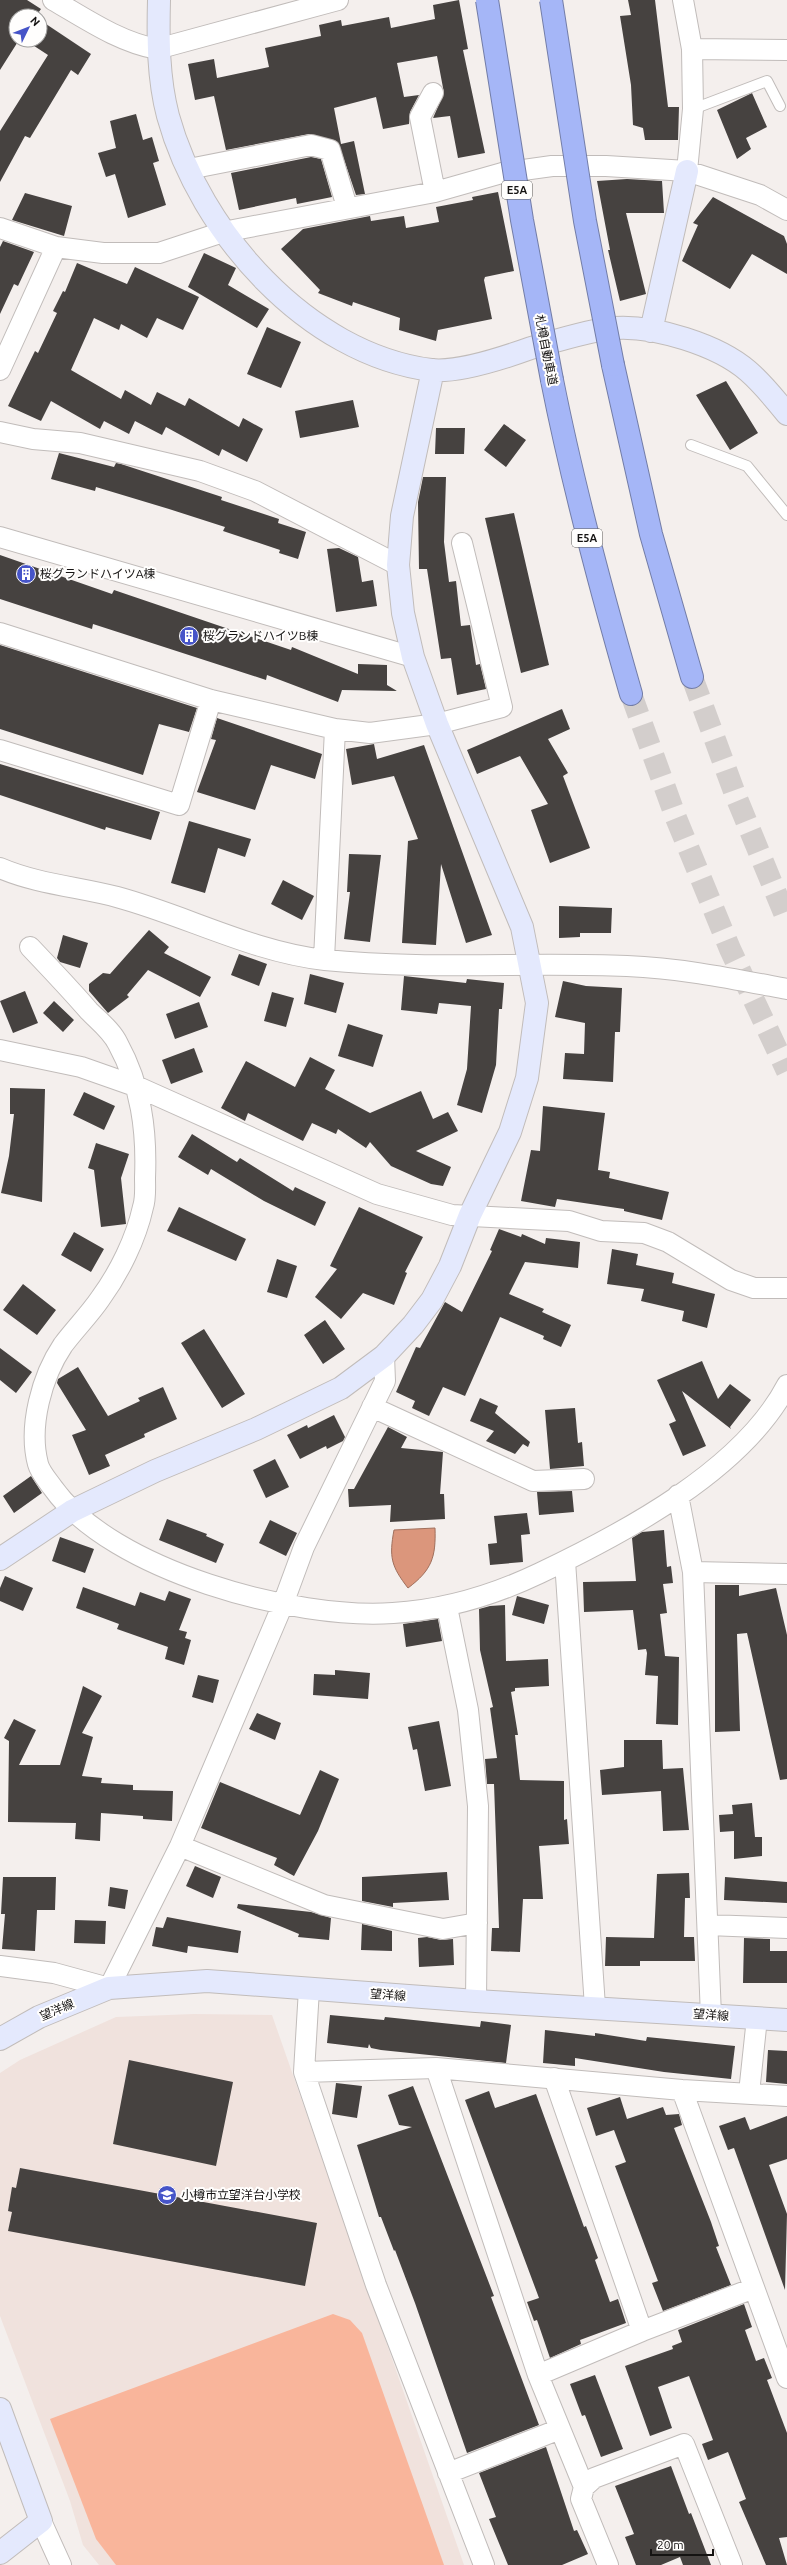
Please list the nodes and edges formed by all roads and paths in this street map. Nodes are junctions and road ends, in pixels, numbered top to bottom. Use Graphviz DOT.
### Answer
graph roads {
  1 [pos="53,0"];
  2 [pos="159,0"];
  3 [pos="338,0"];
  4 [pos="487,0"];
  5 [pos="551,0"];
  6 [pos="684,0"];
  7 [pos="158,49"];
  8 [pos="692,49"];
  9 [pos="787,50"];
  10 [pos="433,93"];
  11 [pos="780,106"];
  12 [pos="692,109"];
  13 [pos="189,169"];
  14 [pos="687,171"];
  15 [pos="435,192"];
  16 [pos="347,207"];
  17 [pos="787,210"];
  18 [pos="0,228"];
  19 [pos="224,232"];
  20 [pos="56,247"];
  21 [pos="651,331"];
  22 [pos="0,370"];
  23 [pos="433,370"];
  24 [pos="787,414"];
  25 [pos="0,432"];
  26 [pos="691,445"];
  27 [pos="787,515"];
  28 [pos="0,537"];
  29 [pos="462,543"];
  30 [pos="398,565"];
  31 [pos="0,633"];
  32 [pos="412,657"];
  33 [pos="692,677"];
  34 [pos="631,694"];
  35 [pos="211,700"];
  36 [pos="437,724"];
  37 [pos="335,729"];
  38 [pos="0,750"];
  39 [pos="0,868"];
  40 [pos="30,946"];
  41 [pos="324,960"];
  42 [pos="529,964"];
  43 [pos="787,989"];
  44 [pos="0,1050"];
  45 [pos="138,1087"];
  46 [pos="470,1215"];
  47 [pos="787,1288"];
  48 [pos="384,1356"];
  49 [pos="787,1385"];
  50 [pos="372,1407"];
  51 [pos="584,1479"];
  52 [pos="678,1495"];
  53 [pos="72,1511"];
  54 [pos="0,1559"];
  55 [pos="565,1561"];
  56 [pos="693,1572"];
  57 [pos="787,1574"];
  58 [pos="282,1604"];
  59 [pos="447,1607"];
  60 [pos="180,1846"];
  61 [pos="477,1923"];
  62 [pos="708,1925"];
  63 [pos="787,1928"];
  64 [pos="0,1966"];
  65 [pos="109,1988"];
  66 [pos="309,1989"];
  67 [pos="476,2001"];
  68 [pos="595,2007"];
  69 [pos="711,2016"];
  70 [pos="757,2018"];
  71 [pos="787,2020"];
  72 [pos="0,2039"];
  73 [pos="436,2068"];
  74 [pos="304,2072"];
  75 [pos="554,2078"];
  76 [pos="682,2090"];
  77 [pos="749,2093"];
  78 [pos="787,2096"];
  79 [pos="754,2288"];
  80 [pos="642,2331"];
  81 [pos="538,2375"];
  82 [pos="787,2378"];
  83 [pos="0,2409"];
  84 [pos="560,2429"];
  85 [pos="448,2472"];
  86 [pos="584,2487"];
  87 [pos="41,2521"];
  88 [pos="0,2553"];
  89 [pos="61,2565"];
  90 [pos="484,2565"];
  91 [pos="608,2565"];
  92 [pos="732,2565"];
  1 -- 7 [label="street"];
  2 -- 7 [label="street"];
  3 -- 7 [label="street"];
  4 -- 34 [label="highway, 札樽自動車道 / E5A, bridge"];
  5 -- 33 [label="highway, bridge"];
  6 -- 8 [label="street"];
  7 -- 13 [label="street"];
  8 -- 9 [label="street"];
  8 -- 12 [label="street"];
  10 -- 15 [label="street"];
  11 -- 12 [label="lane"];
  12 -- 14 [label="street"];
  13 -- 16 [label="street"];
  13 -- 19 [label="street"];
  14 -- 15 [label="street"];
  14 -- 17 [label="street"];
  14 -- 21 [label="street"];
  15 -- 16 [label="street"];
  16 -- 19 [label="street"];
  18 -- 20 [label="street"];
  19 -- 20 [label="street"];
  19 -- 23 [label="street"];
  20 -- 22 [label="street"];
  21 -- 23 [label="street"];
  21 -- 24 [label="street"];
  23 -- 30 [label="street"];
  25 -- 30 [label="street"];
  26 -- 27 [label="lane"];
  28 -- 32 [label="street"];
  29 -- 36 [label="street"];
  30 -- 32 [label="street"];
  31 -- 35 [label="street"];
  32 -- 36 [label="street"];
  35 -- 37 [label="street"];
  35 -- 38 [label="street"];
  36 -- 37 [label="street"];
  36 -- 42 [label="street"];
  37 -- 41 [label="street"];
  39 -- 41 [label="street"];
  40 -- 45 [label="street"];
  41 -- 42 [label="street"];
  42 -- 43 [label="street"];
  42 -- 46 [label="street"];
  44 -- 45 [label="street"];
  45 -- 46 [label="street"];
  45 -- 53 [label="street"];
  46 -- 47 [label="street"];
  46 -- 48 [label="street"];
  48 -- 50 [label="street"];
  48 -- 53 [label="street"];
  49 -- 52 [label="street"];
  50 -- 51 [label="street"];
  50 -- 58 [label="street"];
  52 -- 55 [label="street"];
  52 -- 56 [label="street"];
  53 -- 54 [label="street"];
  53 -- 58 [label="street"];
  55 -- 59 [label="street"];
  55 -- 68 [label="street"];
  56 -- 57 [label="street"];
  56 -- 62 [label="street"];
  58 -- 59 [label="street"];
  58 -- 60 [label="street"];
  59 -- 61 [label="street"];
  60 -- 61 [label="street"];
  60 -- 65 [label="street"];
  61 -- 67 [label="street"];
  62 -- 63 [label="street"];
  62 -- 69 [label="street"];
  64 -- 65 [label="street"];
  65 -- 66 [label="street, 望洋線"];
  65 -- 72 [label="street, 望洋線"];
  66 -- 67 [label="street, 望洋線"];
  66 -- 74 [label="street"];
  67 -- 68 [label="street, 望洋線"];
  68 -- 69 [label="street, 望洋線"];
  69 -- 70 [label="street, 望洋線"];
  70 -- 71 [label="street, 望洋線"];
  70 -- 77 [label="street"];
  73 -- 74 [label="street"];
  73 -- 75 [label="street"];
  73 -- 81 [label="street"];
  74 -- 85 [label="street"];
  75 -- 76 [label="street"];
  75 -- 80 [label="street"];
  76 -- 77 [label="street"];
  76 -- 79 [label="street"];
  77 -- 78 [label="street"];
  79 -- 80 [label="street"];
  79 -- 82 [label="street"];
  80 -- 81 [label="street"];
  81 -- 84 [label="street"];
  83 -- 87 [label="street"];
  84 -- 85 [label="street"];
  84 -- 86 [label="street"];
  85 -- 90 [label="street"];
  86 -- 91 [label="street"];
  86 -- 92 [label="street"];
  87 -- 88 [label="street"];
  87 -- 89 [label="street"];
}
